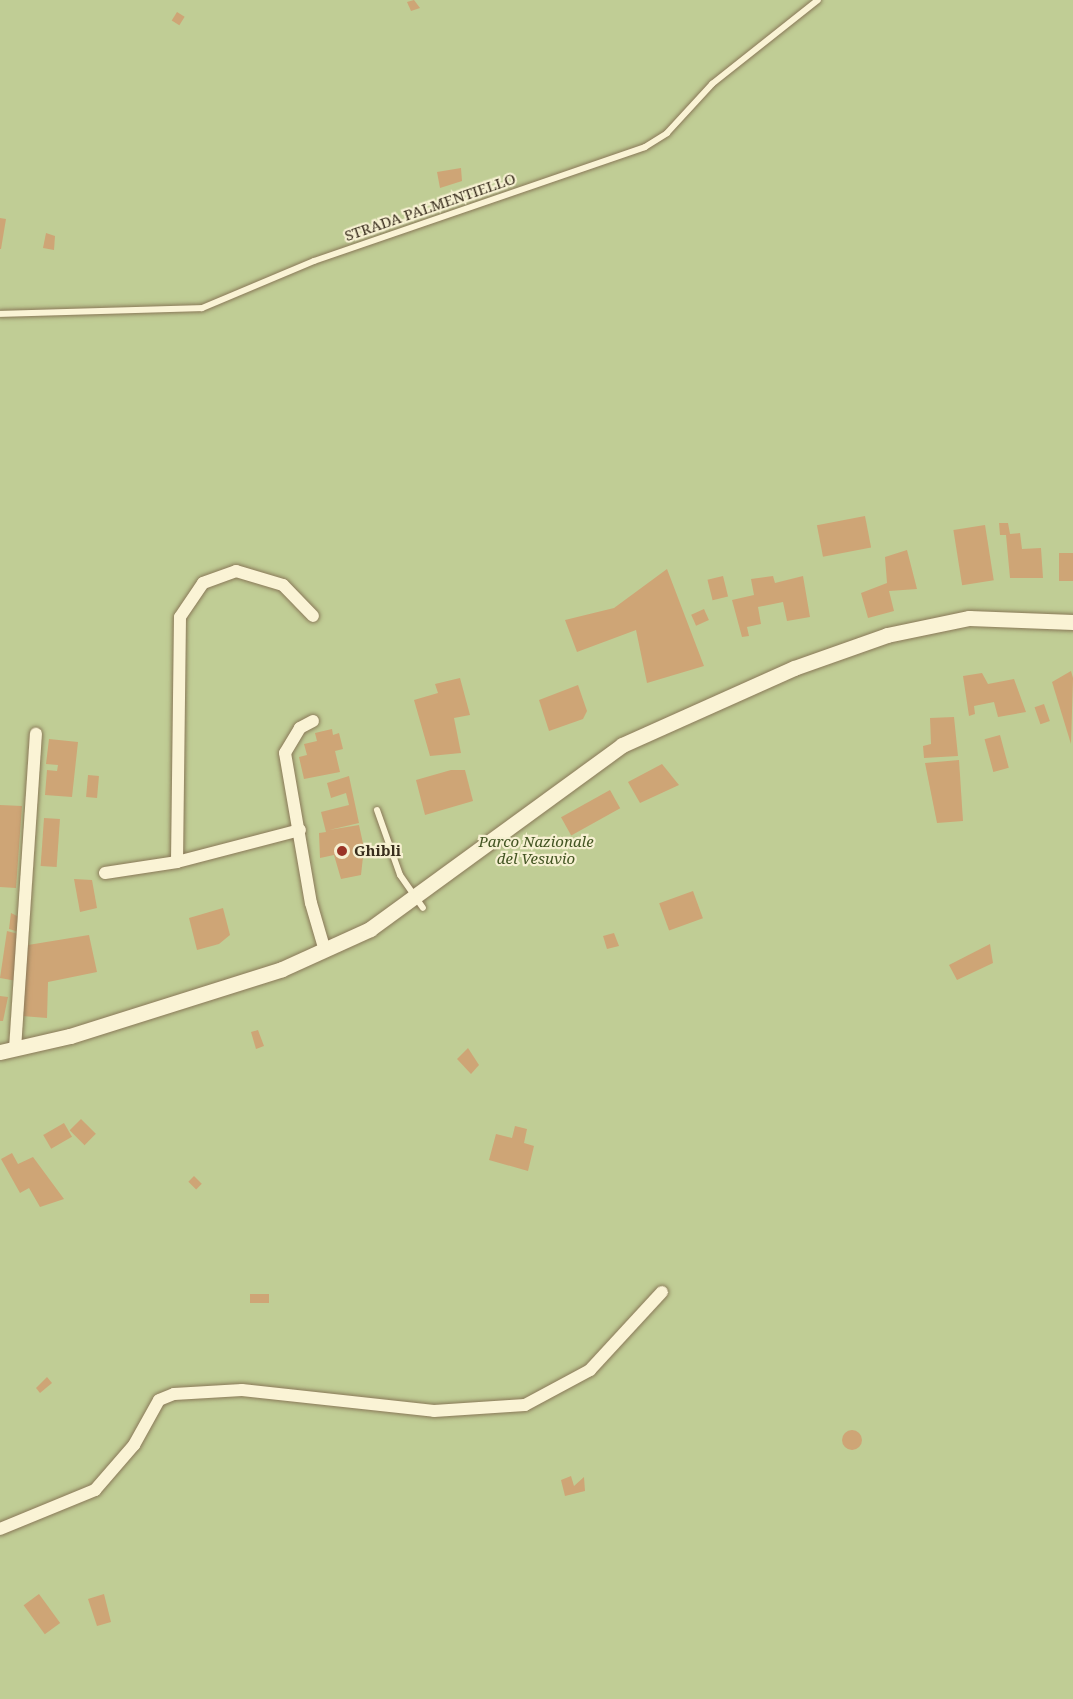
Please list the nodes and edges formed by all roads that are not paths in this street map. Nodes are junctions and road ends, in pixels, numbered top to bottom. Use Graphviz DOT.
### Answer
graph roads {
  1 [pos="818,0"];
  2 [pos="0,314"];
  3 [pos="313,616"];
  4 [pos="1073,622"];
  5 [pos="313,721"];
  6 [pos="36,734"];
  7 [pos="377,810"];
  8 [pos="300,830"];
  9 [pos="177,862"];
  10 [pos="105,873"];
  11 [pos="419,904"];
  12 [pos="325,951"];
  13 [pos="8,1050"];
  14 [pos="662,1292"];
  15 [pos="0,1529"];
  1 -- 2 [label="lane, STRADA PALMENTIELLO"];
  3 -- 9 [label="street"];
  4 -- 11 [label="street"];
  5 -- 8 [label="street"];
  6 -- 13 [label="street"];
  7 -- 11 [label="lane"];
  8 -- 9 [label="street"];
  8 -- 12 [label="street"];
  9 -- 10 [label="street"];
  11 -- 12 [label="street"];
  12 -- 13 [label="street"];
  14 -- 15 [label="street"];
}
